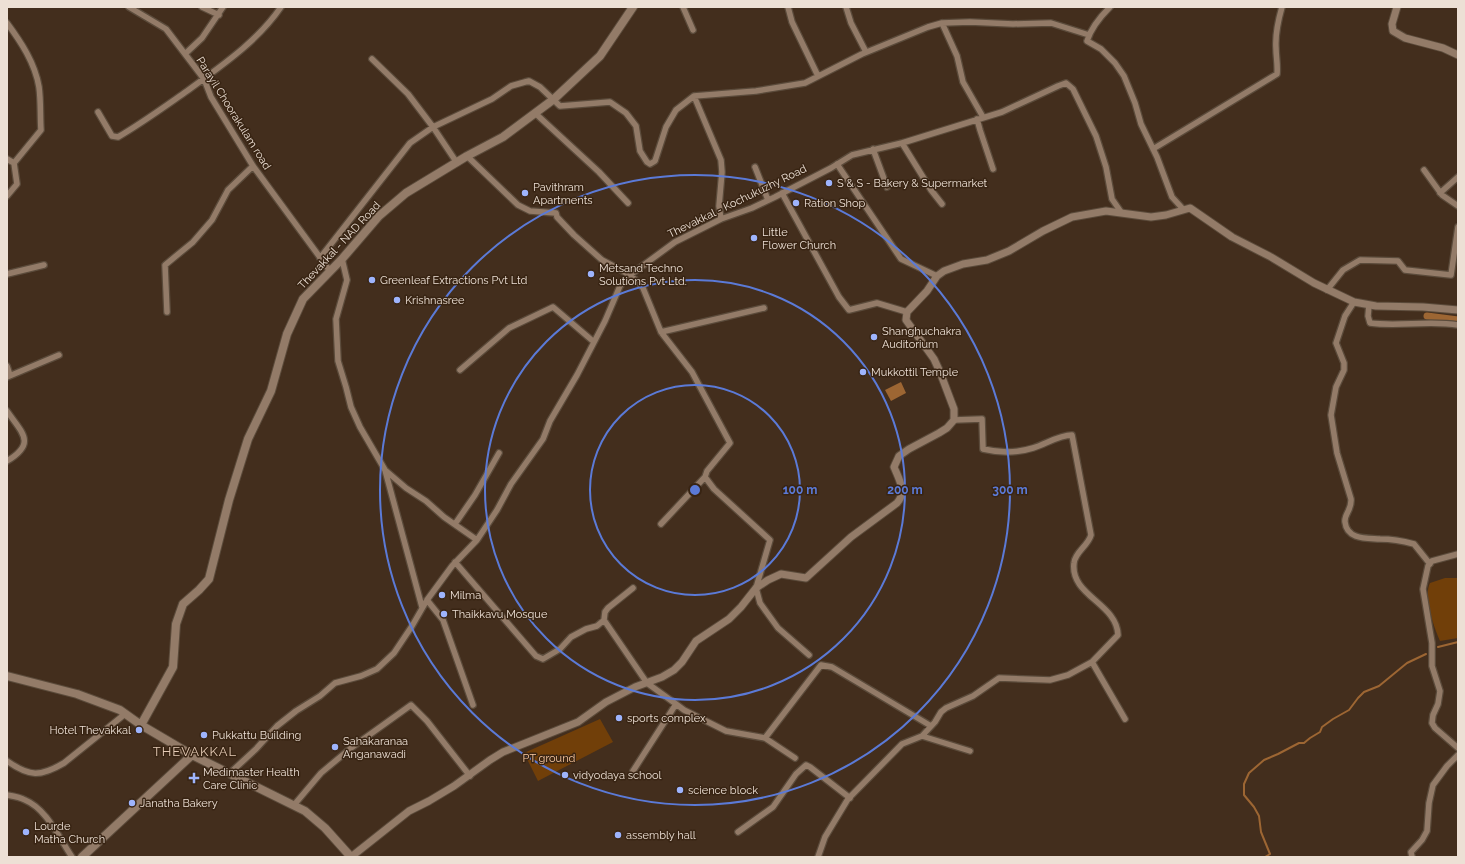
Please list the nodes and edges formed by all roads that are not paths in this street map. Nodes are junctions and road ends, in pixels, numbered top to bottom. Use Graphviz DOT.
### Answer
graph roads {
  1 [pos="129,7"];
  2 [pos="202,7"];
  3 [pos="223,7"];
  4 [pos="281,7"];
  5 [pos="634,7"];
  6 [pos="683,7"];
  7 [pos="788,7"];
  8 [pos="846,7"];
  9 [pos="1110,7"];
  10 [pos="1282,7"];
  11 [pos="1397,7"];
  12 [pos="219,15"];
  13 [pos="7,22"];
  14 [pos="942,23"];
  15 [pos="693,30"];
  16 [pos="1089,34"];
  17 [pos="866,52"];
  18 [pos="185,54"];
  19 [pos="1458,55"];
  20 [pos="372,59"];
  21 [pos="818,76"];
  22 [pos="204,79"];
  23 [pos="694,96"];
  24 [pos="554,99"];
  25 [pos="98,112"];
  26 [pos="535,113"];
  27 [pos="980,118"];
  28 [pos="433,127"];
  29 [pos="902,143"];
  30 [pos="873,149"];
  31 [pos="1153,149"];
  32 [pos="467,156"];
  33 [pos="7,159"];
  34 [pos="457,163"];
  35 [pos="14,164"];
  36 [pos="837,164"];
  37 [pos="253,166"];
  38 [pos="755,167"];
  39 [pos="993,169"];
  40 [pos="1424,170"];
  41 [pos="1458,177"];
  42 [pos="887,187"];
  43 [pos="782,193"];
  44 [pos="1440,193"];
  45 [pos="7,196"];
  46 [pos="768,200"];
  47 [pos="628,203"];
  48 [pos="942,204"];
  49 [pos="1458,206"];
  50 [pos="1184,209"];
  51 [pos="1121,212"];
  52 [pos="721,219"];
  53 [pos="1458,227"];
  54 [pos="320,258"];
  55 [pos="342,258"];
  56 [pos="44,265"];
  57 [pos="330,271"];
  58 [pos="7,274"];
  59 [pos="630,275"];
  60 [pos="937,276"];
  61 [pos="1328,290"];
  62 [pos="1354,302"];
  63 [pos="1369,305"];
  64 [pos="764,308"];
  65 [pos="1458,310"];
  66 [pos="166,312"];
  67 [pos="907,312"];
  68 [pos="1458,325"];
  69 [pos="661,332"];
  70 [pos="594,342"];
  71 [pos="59,355"];
  72 [pos="7,366"];
  73 [pos="460,370"];
  74 [pos="8,376"];
  75 [pos="8,413"];
  76 [pos="954,420"];
  77 [pos="499,453"];
  78 [pos="7,461"];
  79 [pos="386,470"];
  80 [pos="705,477"];
  81 [pos="455,524"];
  82 [pos="661,524"];
  83 [pos="477,540"];
  84 [pos="1458,554"];
  85 [pos="455,562"];
  86 [pos="1430,564"];
  87 [pos="633,588"];
  88 [pos="756,588"];
  89 [pos="427,600"];
  90 [pos="422,607"];
  91 [pos="604,620"];
  92 [pos="809,656"];
  93 [pos="1092,662"];
  94 [pos="7,676"];
  95 [pos="647,683"];
  96 [pos="676,704"];
  97 [pos="473,705"];
  98 [pos="125,714"];
  99 [pos="1125,719"];
  100 [pos="141,725"];
  101 [pos="931,726"];
  102 [pos="922,736"];
  103 [pos="765,738"];
  104 [pos="1458,748"];
  105 [pos="970,751"];
  106 [pos="192,755"];
  107 [pos="1458,755"];
  108 [pos="795,758"];
  109 [pos="7,762"];
  110 [pos="633,771"];
  111 [pos="230,773"];
  112 [pos="470,776"];
  113 [pos="7,795"];
  114 [pos="850,798"];
  115 [pos="294,805"];
  116 [pos="738,832"];
  117 [pos="72,857"];
  118 [pos="82,857"];
  119 [pos="351,857"];
  120 [pos="818,857"];
  121 [pos="1412,857"];
  1 -- 18 [label="street, Parayil Choorakulam road"];
  2 -- 12 [label="street"];
  3 -- 12 [label="street, Parayil Choorakulam road"];
  4 -- 22 [label="street"];
  5 -- 24 [label="main road, Thevakkal - NAD Road"];
  6 -- 15 [label="street"];
  7 -- 21 [label="street"];
  8 -- 17 [label="street"];
  9 -- 16 [label="street"];
  10 -- 31 [label="street"];
  11 -- 19 [label="street"];
  12 -- 18 [label="street, Parayil Choorakulam road"];
  13 -- 35 [label="street"];
  14 -- 16 [label="street"];
  14 -- 17 [label="street"];
  14 -- 27 [label="street"];
  16 -- 31 [label="street"];
  17 -- 21 [label="street"];
  18 -- 22 [label="street, Parayil Choorakulam road"];
  20 -- 28 [label="street"];
  21 -- 23 [label="street"];
  22 -- 25 [label="street"];
  22 -- 37 [label="street, Parayil Choorakulam road"];
  23 -- 24 [label="street"];
  23 -- 52 [label="street"];
  24 -- 26 [label="main road, Thevakkal - NAD Road"];
  24 -- 28 [label="street"];
  26 -- 32 [label="main road, Thevakkal - NAD Road"];
  26 -- 47 [label="street"];
  27 -- 29 [label="street, Thevakkal - Kochukuzhy Road"];
  27 -- 39 [label="street"];
  27 -- 51 [label="street, Thevakkal - Kochukuzhy Road"];
  28 -- 34 [label="street"];
  28 -- 54 [label="street"];
  29 -- 30 [label="street, Thevakkal - Kochukuzhy Road"];
  29 -- 48 [label="street"];
  30 -- 36 [label="street, Thevakkal - Kochukuzhy Road"];
  30 -- 42 [label="street"];
  31 -- 50 [label="street"];
  32 -- 34 [label="main road, Thevakkal - NAD Road"];
  32 -- 59 [label="street"];
  33 -- 35 [label="street"];
  34 -- 55 [label="main road, Thevakkal - NAD Road"];
  35 -- 45 [label="street"];
  36 -- 43 [label="street, Thevakkal - Kochukuzhy Road"];
  36 -- 60 [label="street"];
  37 -- 54 [label="street, Parayil Choorakulam road"];
  37 -- 66 [label="street"];
  38 -- 46 [label="street"];
  40 -- 44 [label="street"];
  41 -- 44 [label="street"];
  43 -- 46 [label="street, Thevakkal - Kochukuzhy Road"];
  43 -- 67 [label="street"];
  44 -- 49 [label="street"];
  46 -- 52 [label="street, Thevakkal - Kochukuzhy Road"];
  50 -- 51 [label="street"];
  50 -- 61 [label="street"];
  51 -- 60 [label="street"];
  52 -- 59 [label="street, Thevakkal - Kochukuzhy Road"];
  53 -- 61 [label="street"];
  54 -- 57 [label="street, Parayil Choorakulam road"];
  55 -- 57 [label="main road, Thevakkal - NAD Road"];
  55 -- 79 [label="street"];
  56 -- 58 [label="street"];
  57 -- 100 [label="main road, Thevakkal - NAD Road"];
  59 -- 69 [label="street"];
  59 -- 70 [label="street, Thevakkal - Kochukuzhy Road"];
  60 -- 67 [label="street"];
  61 -- 62 [label="street"];
  62 -- 63 [label="street"];
  62 -- 86 [label="street"];
  63 -- 65 [label="street"];
  63 -- 68 [label="street"];
  64 -- 69 [label="street"];
  67 -- 76 [label="street"];
  69 -- 80 [label="street"];
  70 -- 73 [label="street"];
  70 -- 83 [label="street, Thevakkal - Kochukuzhy Road"];
  71 -- 74 [label="street"];
  72 -- 74 [label="street"];
  75 -- 78 [label="street"];
  76 -- 88 [label="street"];
  76 -- 93 [label="street"];
  77 -- 81 [label="street"];
  79 -- 81 [label="street"];
  79 -- 90 [label="street"];
  80 -- 82 [label="street"];
  80 -- 88 [label="street"];
  81 -- 83 [label="street"];
  83 -- 85 [label="street, Thevakkal - Kochukuzhy Road"];
  84 -- 86 [label="street"];
  85 -- 89 [label="street, Thevakkal - Kochukuzhy Road"];
  85 -- 91 [label="street"];
  86 -- 104 [label="street"];
  87 -- 91 [label="street"];
  88 -- 92 [label="street"];
  88 -- 95 [label="street"];
  89 -- 90 [label="street, Thevakkal - Kochukuzhy Road"];
  89 -- 97 [label="street"];
  90 -- 111 [label="street, Thevakkal - Kochukuzhy Road"];
  91 -- 95 [label="street"];
  93 -- 99 [label="street"];
  93 -- 101 [label="street"];
  94 -- 98 [label="main road"];
  95 -- 96 [label="street"];
  95 -- 112 [label="street"];
  96 -- 103 [label="street"];
  96 -- 110 [label="street"];
  98 -- 100 [label="main road"];
  98 -- 109 [label="street"];
  100 -- 106 [label="main road"];
  101 -- 102 [label="street"];
  101 -- 103 [label="street"];
  102 -- 105 [label="street"];
  102 -- 114 [label="street"];
  103 -- 108 [label="street"];
  106 -- 111 [label="main road"];
  106 -- 118 [label="main road"];
  107 -- 121 [label="street"];
  111 -- 115 [label="main road"];
  112 -- 115 [label="street"];
  112 -- 119 [label="street"];
  113 -- 117 [label="street"];
  114 -- 116 [label="street"];
  114 -- 120 [label="street"];
  115 -- 119 [label="main road"];
}
